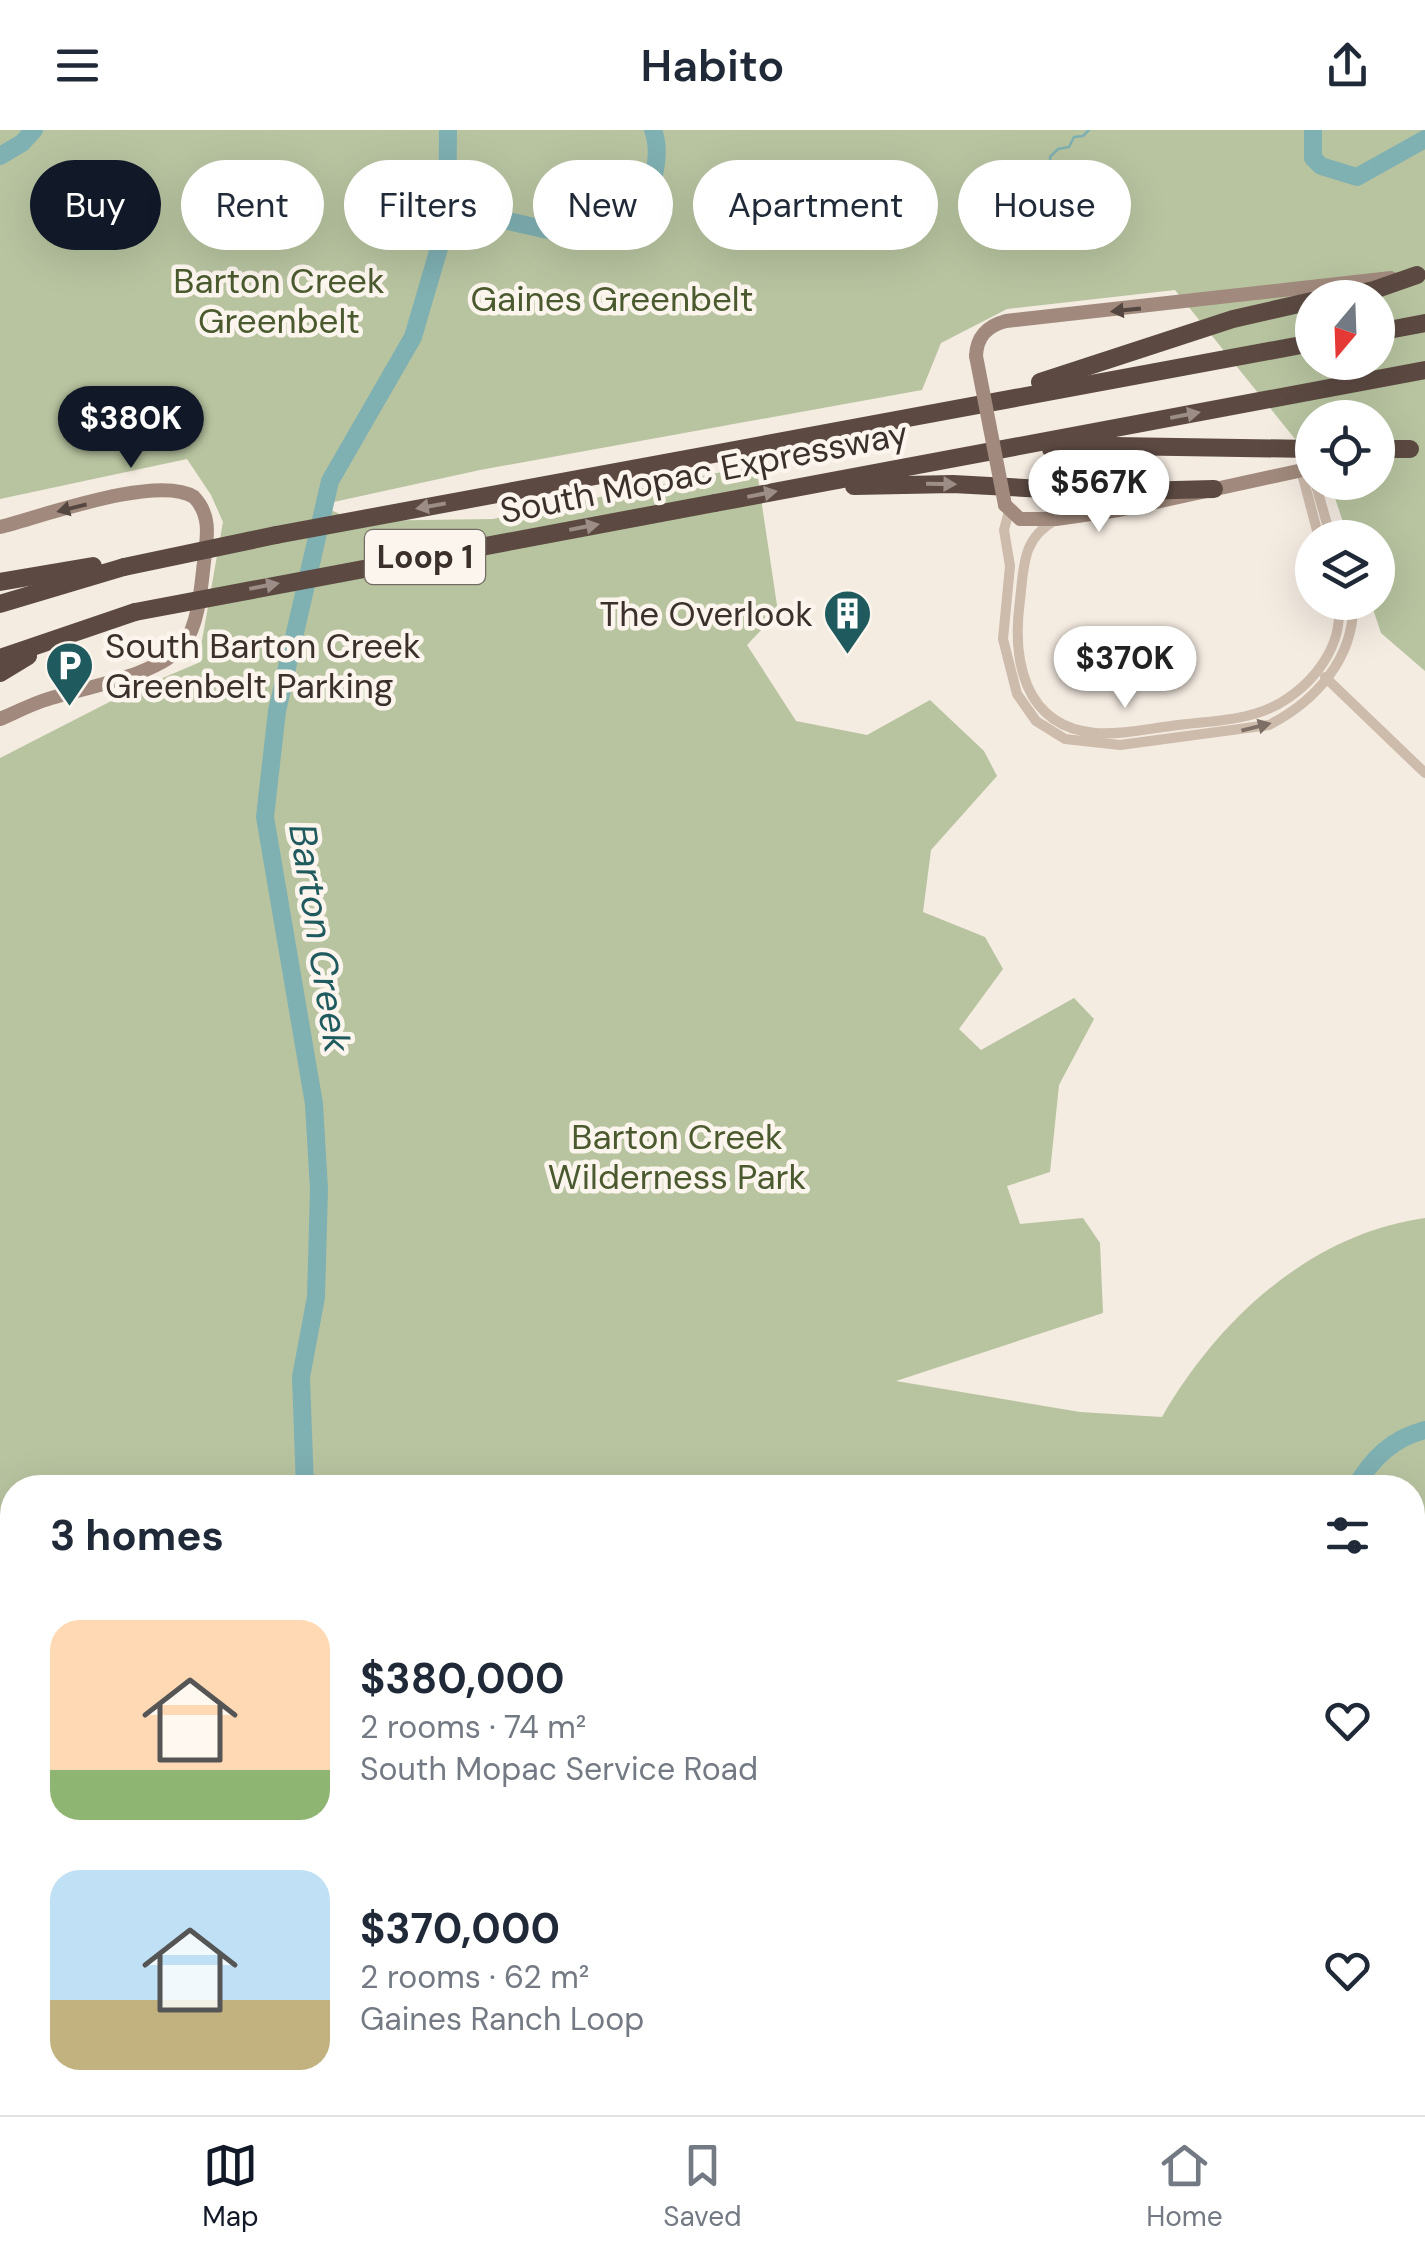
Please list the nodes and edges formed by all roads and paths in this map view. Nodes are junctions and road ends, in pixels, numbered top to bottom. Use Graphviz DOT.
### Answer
graph roads {
  1 [pos="1421,275"];
  2 [pos="1395,283"];
  3 [pos="1295,306"];
  4 [pos="1424,324"];
  5 [pos="1395,329"];
  6 [pos="1295,346"];
  7 [pos="1425,370"];
  8 [pos="994,401"];
  9 [pos="1020,445"];
  10 [pos="1295,449"];
  11 [pos="1295,476"];
  12 [pos="808,486"];
  13 [pos="1214,489"];
  14 [pos="1007,508"];
  15 [pos="1056,519"];
  16 [pos="0,528"];
  17 [pos="124,567"];
  18 [pos="0,582"];
  19 [pos="1006,598"];
  20 [pos="1020,600"];
  21 [pos="0,604"];
  22 [pos="1338,620"];
  23 [pos="1350,620"];
  24 [pos="50,643"];
  25 [pos="0,658"];
  26 [pos="0,674"];
  27 [pos="1322,674"];
  28 [pos="0,720"];
  29 [pos="1099,739"];
  30 [pos="1425,773"];
  1 -- 2 [label="highway"];
  1 -- 14 [label="main road, one-way, bridge"];
  3 -- 8 [label="highway"];
  4 -- 5 [label="highway"];
  6 -- 8 [label="highway, South Mopac Expressway / Loop 1"];
  9 -- 7 [label="highway, South Mopac Expressway / Loop 1, one-way"];
  8 -- 17 [label="highway, South Mopac Expressway / Loop 1, one-way, bridge"];
  9 -- 10 [label="highway"];
  9 -- 12 [label="highway, South Mopac Expressway / Loop 1"];
  11 -- 13 [label="main road"];
  12 -- 13 [label="highway, one-way"];
  24 -- 12 [label="highway, South Mopac Expressway / Loop 1, one-way, bridge"];
  13 -- 15 [label="main road"];
  14 -- 15 [label="main road"];
  14 -- 19 [label="street"];
  15 -- 20 [label="street"];
  28 -- 16 [label="main road, one-way"];
  17 -- 18 [label="highway"];
  17 -- 21 [label="highway, South Mopac Expressway / Loop 1"];
  19 -- 20 [label="street"];
  19 -- 29 [label="street"];
  20 -- 29 [label="street"];
  22 -- 27 [label="street"];
  23 -- 27 [label="street"];
  24 -- 25 [label="highway, South Mopac Expressway / Loop 1"];
  24 -- 26 [label="highway"];
  27 -- 29 [label="street"];
  27 -- 30 [label="street"];
}
